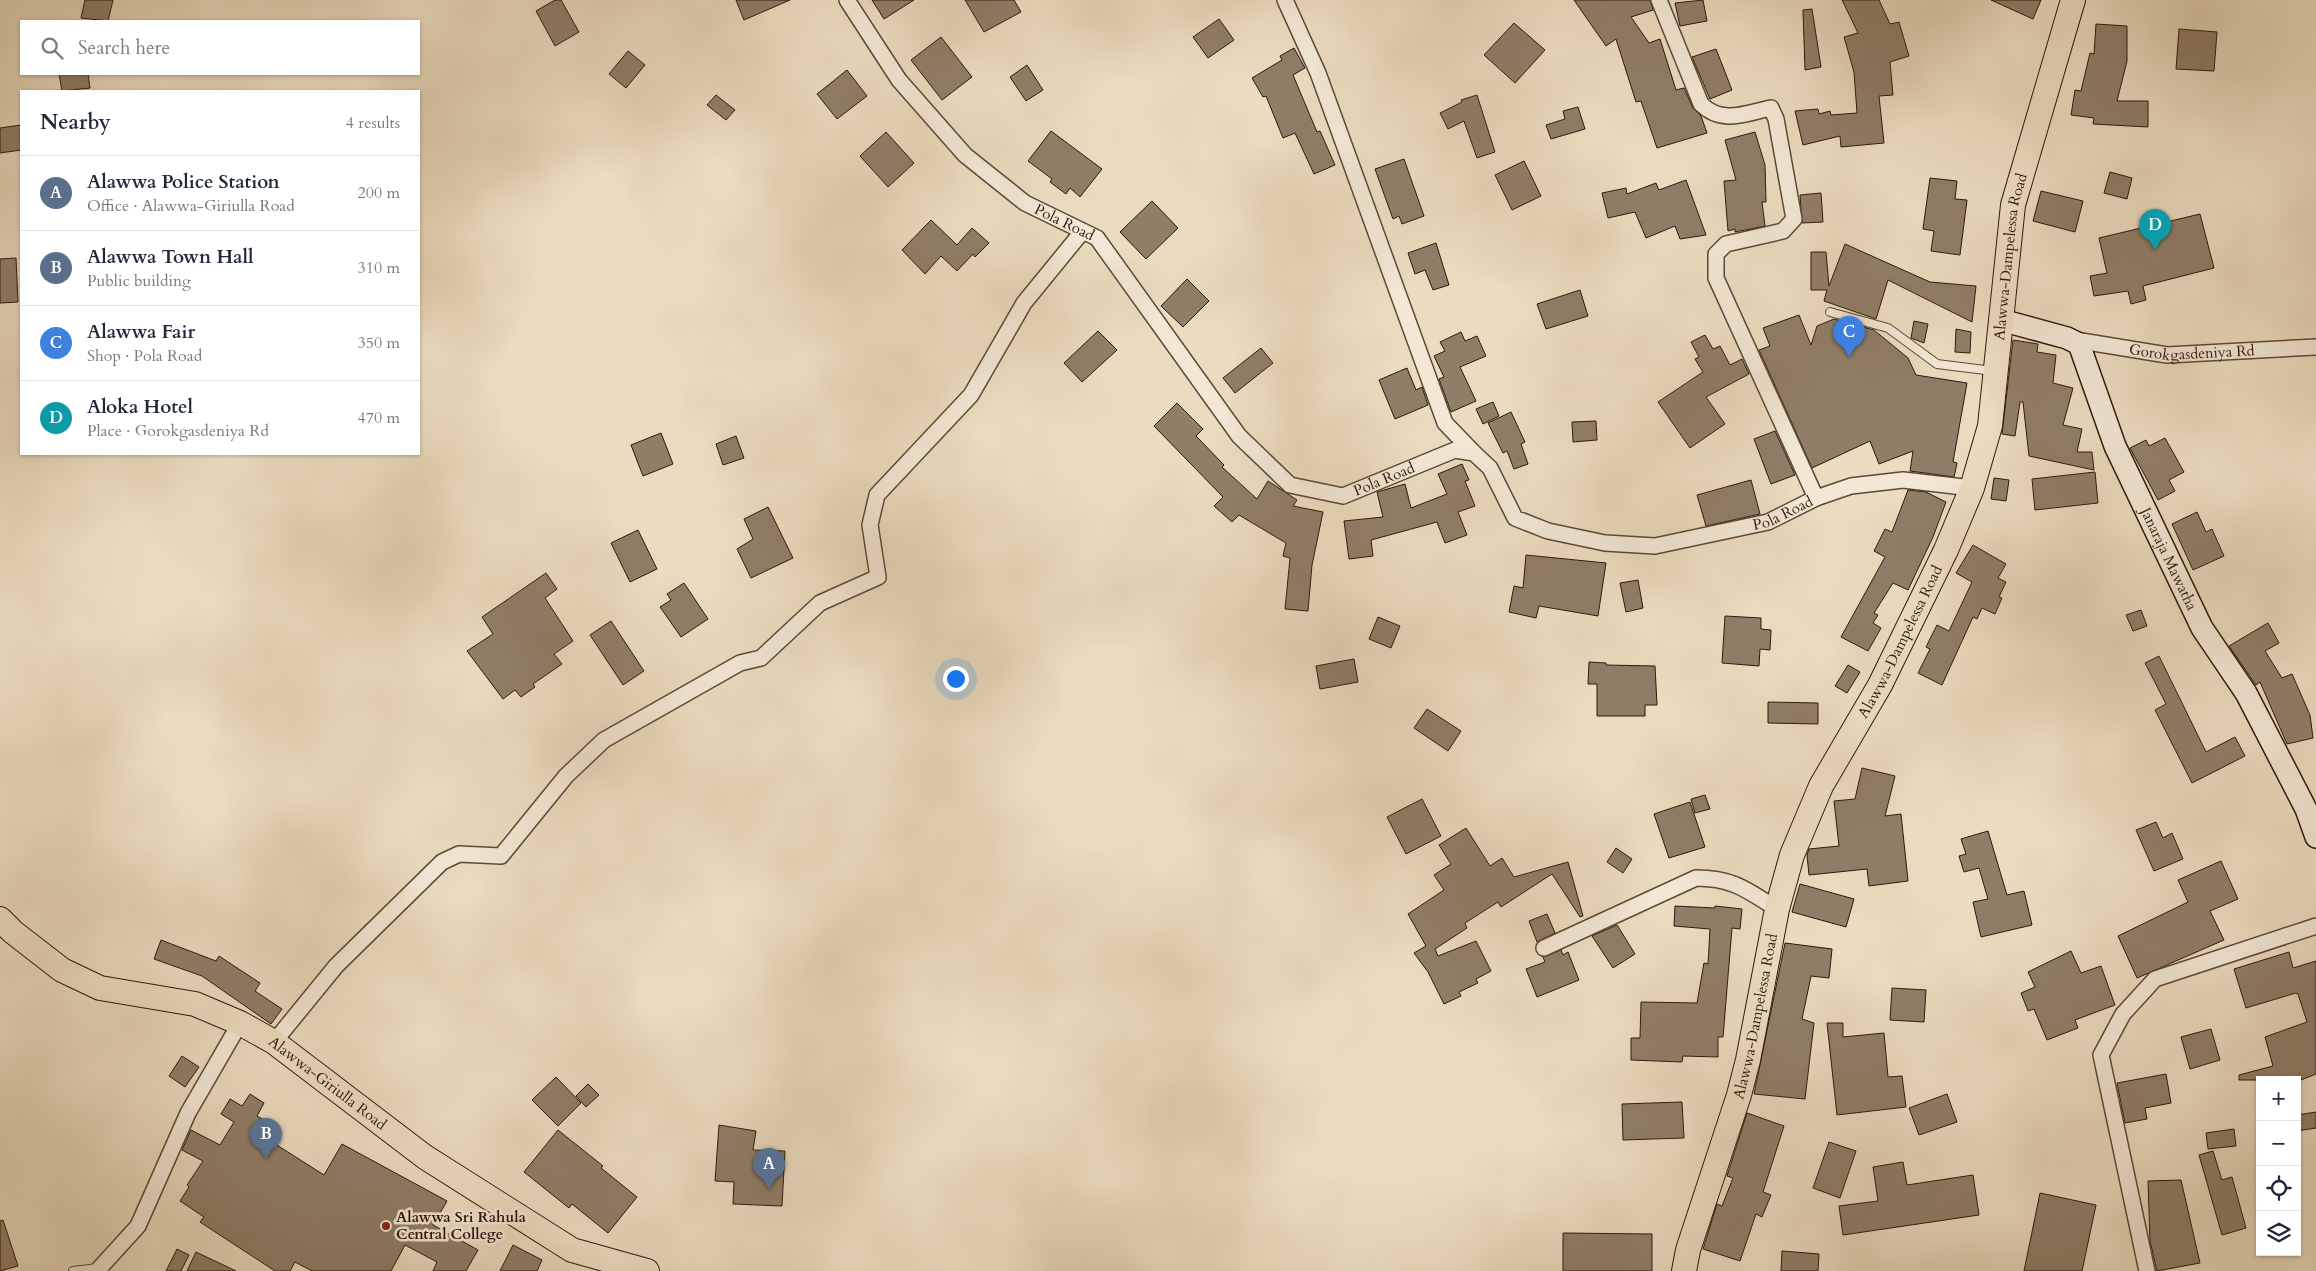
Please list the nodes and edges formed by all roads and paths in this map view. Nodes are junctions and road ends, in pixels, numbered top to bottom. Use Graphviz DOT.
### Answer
graph roads {
  1 [pos="847,0"];
  2 [pos="1285,0"];
  3 [pos="1659,0"];
  4 [pos="2073,0"];
  5 [pos="1082,232"];
  6 [pos="1830,312"];
  7 [pos="2001,320"];
  8 [pos="2068,338"];
  9 [pos="2316,347"];
  10 [pos="1996,371"];
  11 [pos="1474,453"];
  12 [pos="1972,488"];
  13 [pos="1816,498"];
  14 [pos="2316,837"];
  15 [pos="1776,909"];
  16 [pos="0,919"];
  17 [pos="2316,926"];
  18 [pos="1544,948"];
  19 [pos="240,1023"];
  20 [pos="274,1042"];
  21 [pos="98,1269"];
  22 [pos="73,1271"];
  23 [pos="648,1271"];
  24 [pos="1684,1271"];
  25 [pos="2147,1271"];
  1 -- 5 [label="street, Pola Road"];
  2 -- 11 [label="street"];
  3 -- 13 [label="street"];
  4 -- 7 [label="main road, Alawwa-Dampelessa Road"];
  5 -- 11 [label="street, Pola Road"];
  5 -- 20 [label="street"];
  6 -- 10 [label="lane"];
  7 -- 8 [label="street"];
  7 -- 10 [label="main road, Alawwa-Dampelessa Road"];
  8 -- 9 [label="street, Gorokgasdeniya Rd"];
  8 -- 14 [label="street, Janaraja Mawatha"];
  10 -- 12 [label="main road, Alawwa-Dampelessa Road"];
  11 -- 13 [label="street, Pola Road"];
  12 -- 13 [label="street, Pola Road"];
  12 -- 15 [label="main road, Alawwa-Dampelessa Road"];
  15 -- 18 [label="street"];
  15 -- 24 [label="main road, Alawwa-Dampelessa Road"];
  16 -- 19 [label="main road, Alawwa-Giriulla Road"];
  17 -- 25 [label="street"];
  19 -- 20 [label="main road, Alawwa-Giriulla Road"];
  19 -- 21 [label="street"];
  20 -- 23 [label="main road, Alawwa-Giriulla Road"];
  21 -- 22 [label="lane"];
}
